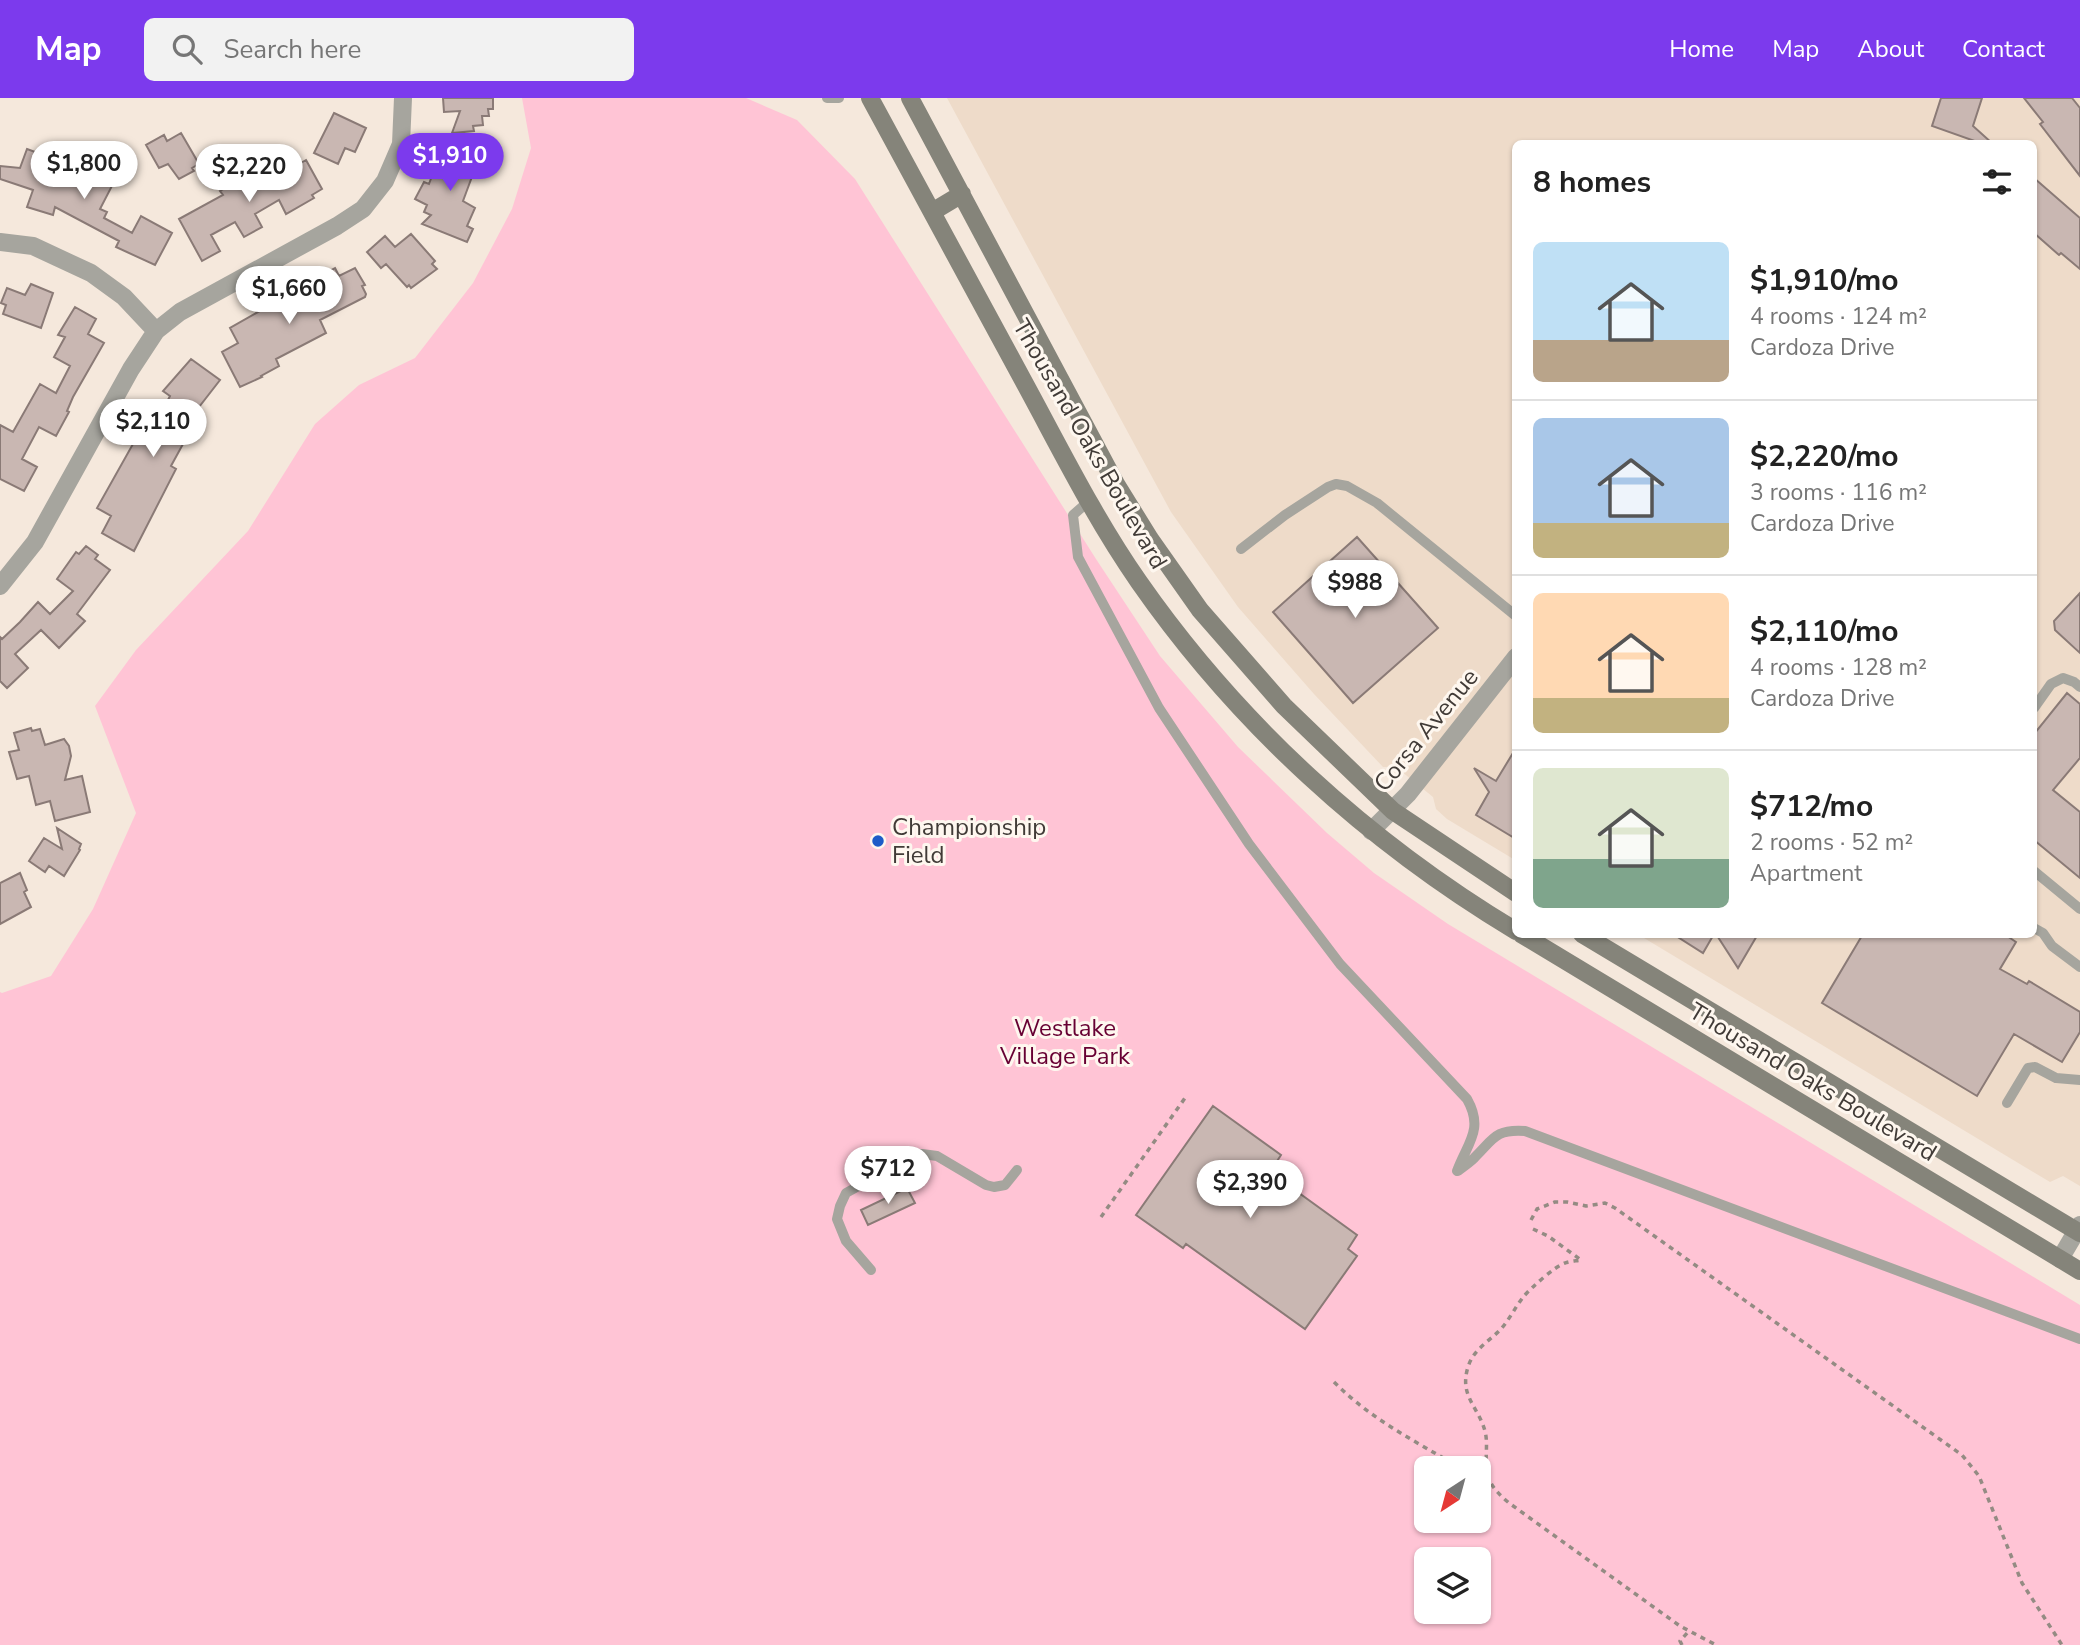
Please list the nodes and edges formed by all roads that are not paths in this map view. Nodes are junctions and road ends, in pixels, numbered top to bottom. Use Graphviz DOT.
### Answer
graph roads {
  1 [pos="403,98"];
  2 [pos="827,98"];
  3 [pos="839,98"];
  4 [pos="870,98"];
  5 [pos="910,98"];
  6 [pos="962,194"];
  7 [pos="932,212"];
  8 [pos="0,242"];
  9 [pos="156,331"];
  10 [pos="1116,484"];
  11 [pos="1088,501"];
  12 [pos="1241,549"];
  13 [pos="0,586"];
  14 [pos="1512,613"];
  15 [pos="1512,662"];
  16 [pos="2080,687"];
  17 [pos="2037,704"];
  18 [pos="1392,810"];
  19 [pos="1371,831"];
  20 [pos="2037,873"];
  21 [pos="1512,890"];
  22 [pos="2080,909"];
  23 [pos="1512,929"];
  24 [pos="2037,930"];
  25 [pos="1528,938"];
  26 [pos="1589,938"];
  27 [pos="2080,967"];
  28 [pos="2080,1080"];
  29 [pos="2007,1103"];
  30 [pos="1017,1170"];
  31 [pos="2079,1230"];
  32 [pos="2060,1259"];
  33 [pos="872,1270"];
  34 [pos="2080,1271"];
  35 [pos="2080,1339"];
  1 -- 9 [label="street"];
  2 -- 3 [label="lane"];
  4 -- 7 [label="main road, Thousand Oaks Boulevard"];
  5 -- 6 [label="main road, Thousand Oaks Boulevard"];
  6 -- 7 [label="main road"];
  6 -- 10 [label="main road, Thousand Oaks Boulevard"];
  7 -- 11 [label="main road, Thousand Oaks Boulevard"];
  8 -- 9 [label="street"];
  9 -- 13 [label="street"];
  10 -- 11 [label="main road"];
  10 -- 18 [label="main road, Thousand Oaks Boulevard"];
  11 -- 19 [label="main road, Thousand Oaks Boulevard"];
  11 -- 35 [label="lane"];
  12 -- 14 [label="lane"];
  15 -- 18 [label="street, Corsa Avenue"];
  16 -- 17 [label="lane"];
  18 -- 19 [label="street, Corsa Avenue"];
  18 -- 21 [label="main road, Thousand Oaks Boulevard"];
  19 -- 23 [label="main road, Thousand Oaks Boulevard"];
  20 -- 22 [label="lane"];
  24 -- 27 [label="lane"];
  25 -- 32 [label="main road, Thousand Oaks Boulevard"];
  26 -- 31 [label="main road, Thousand Oaks Boulevard"];
  28 -- 29 [label="lane"];
  30 -- 33 [label="lane"];
  31 -- 32 [label="street"];
  32 -- 34 [label="main road, Thousand Oaks Boulevard"];
}
